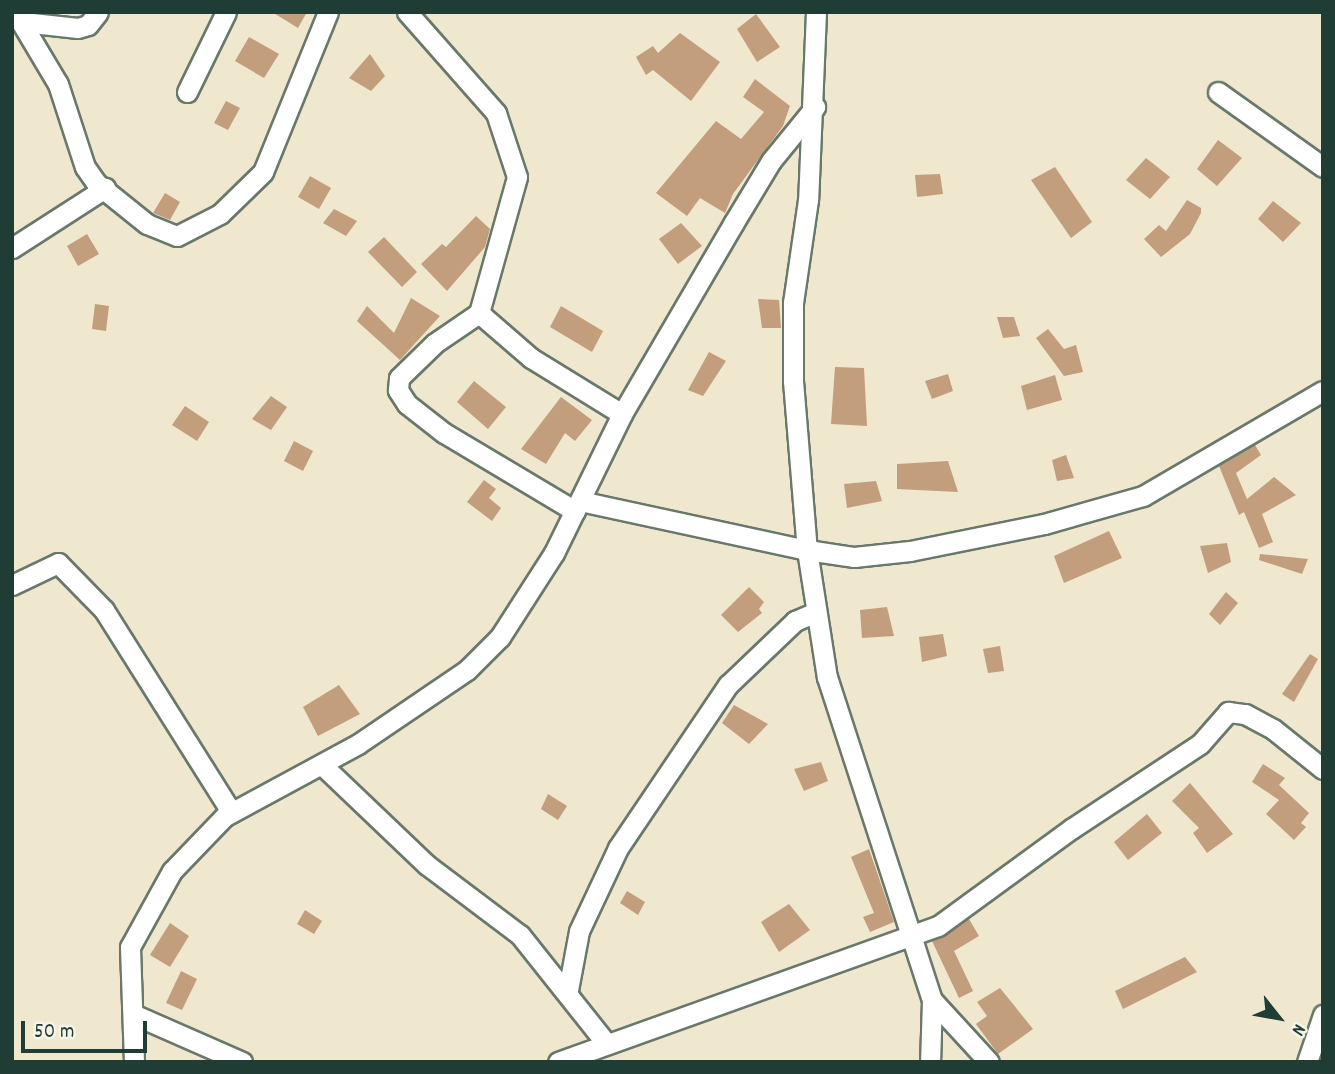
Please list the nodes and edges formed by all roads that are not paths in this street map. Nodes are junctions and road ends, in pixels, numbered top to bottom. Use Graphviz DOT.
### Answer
graph roads {
  1 [pos="98,12"];
  2 [pos="226,12"];
  3 [pos="328,12"];
  4 [pos="407,12"];
  5 [pos="816,12"];
  6 [pos="19,17"];
  7 [pos="187,92"];
  8 [pos="1218,92"];
  9 [pos="815,107"];
  10 [pos="1323,167"];
  11 [pos="105,188"];
  12 [pos="12,248"];
  13 [pos="479,313"];
  14 [pos="1323,391"];
  15 [pos="622,414"];
  16 [pos="578,506"];
  17 [pos="807,550"];
  18 [pos="12,585"];
  19 [pos="814,613"];
  20 [pos="322,765"];
  21 [pos="1323,769"];
  22 [pos="231,812"];
  23 [pos="913,938"];
  24 [pos="568,990"];
  25 [pos="932,1000"];
  26 [pos="135,1015"];
  27 [pos="1323,1015"];
  28 [pos="606,1043"];
  29 [pos="134,1062"];
  30 [pos="242,1062"];
  31 [pos="558,1062"];
  32 [pos="930,1062"];
  33 [pos="989,1062"];
  34 [pos="1307,1062"];
  1 -- 6 [label="street"];
  2 -- 7 [label="street"];
  3 -- 11 [label="street"];
  4 -- 13 [label="street"];
  5 -- 9 [label="street"];
  6 -- 11 [label="street"];
  8 -- 10 [label="street"];
  9 -- 15 [label="street"];
  9 -- 17 [label="street"];
  11 -- 12 [label="street"];
  13 -- 15 [label="street"];
  13 -- 16 [label="street"];
  14 -- 17 [label="street"];
  15 -- 16 [label="street"];
  16 -- 17 [label="street"];
  16 -- 20 [label="street"];
  17 -- 19 [label="street"];
  18 -- 22 [label="street"];
  19 -- 23 [label="street"];
  19 -- 24 [label="street"];
  20 -- 22 [label="street"];
  20 -- 24 [label="street"];
  21 -- 23 [label="street"];
  22 -- 26 [label="street"];
  23 -- 25 [label="street"];
  23 -- 28 [label="street"];
  24 -- 28 [label="street"];
  25 -- 32 [label="street"];
  25 -- 33 [label="street"];
  26 -- 29 [label="street"];
  26 -- 30 [label="street"];
  27 -- 34 [label="street"];
  28 -- 31 [label="street"];
}
